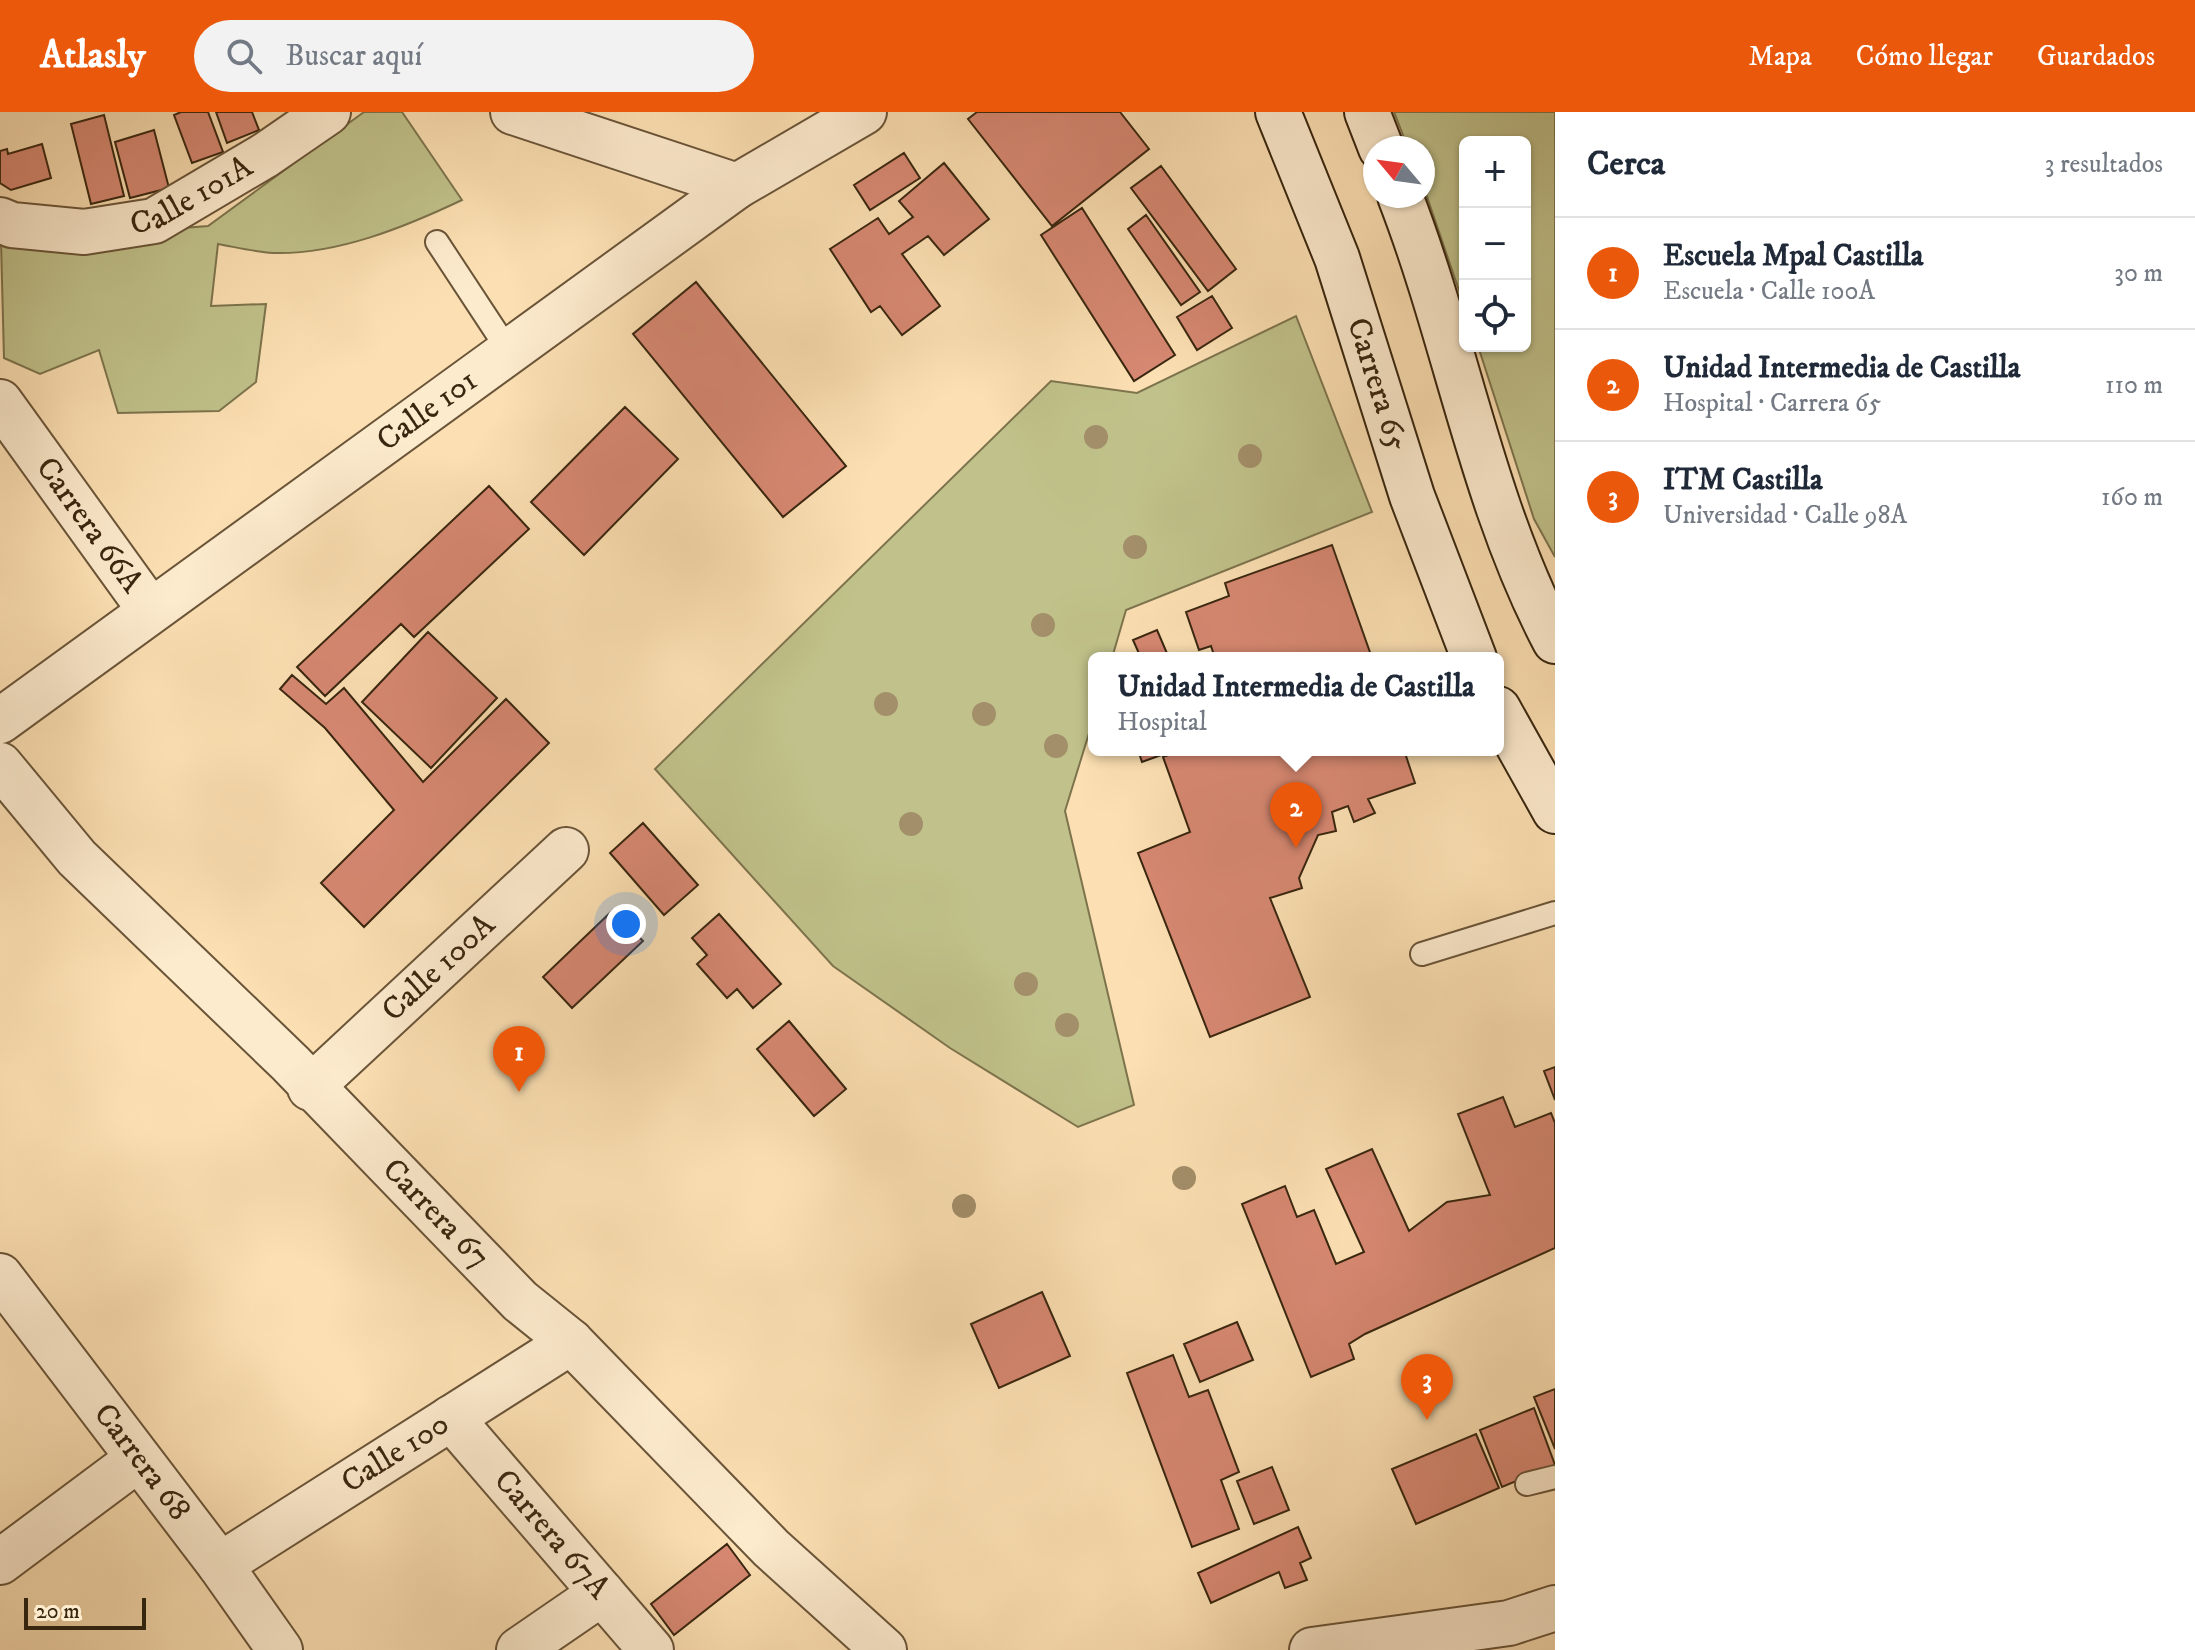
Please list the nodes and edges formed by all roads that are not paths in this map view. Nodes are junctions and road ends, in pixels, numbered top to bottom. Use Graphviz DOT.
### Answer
graph roads {
  1 [pos="328,112"];
  2 [pos="513,112"];
  3 [pos="864,112"];
  4 [pos="1278,112"];
  5 [pos="1367,112"];
  6 [pos="1376,136"];
  7 [pos="737,186"];
  8 [pos="1404,208"];
  9 [pos="0,220"];
  10 [pos="437,242"];
  11 [pos="510,353"];
  12 [pos="0,402"];
  13 [pos="150,610"];
  14 [pos="1555,641"];
  15 [pos="1472,652"];
  16 [pos="1504,720"];
  17 [pos="0,721"];
  18 [pos="0,765"];
  19 [pos="1555,811"];
  20 [pos="566,850"];
  21 [pos="1555,913"];
  22 [pos="1422,954"];
  23 [pos="310,1088"];
  24 [pos="0,1276"];
  25 [pos="571,1342"];
  26 [pos="451,1418"];
  27 [pos="138,1459"];
  28 [pos="1555,1477"];
  29 [pos="1527,1484"];
  30 [pos="0,1562"];
  31 [pos="220,1565"];
  32 [pos="602,1593"];
  33 [pos="1555,1608"];
  34 [pos="1522,1636"];
  35 [pos="280,1650"];
  36 [pos="519,1650"];
  37 [pos="651,1650"];
  38 [pos="884,1650"];
  39 [pos="1312,1650"];
  1 -- 9 [label="street, Calle 101A"];
  2 -- 7 [label="street"];
  3 -- 7 [label="street, Calle 101"];
  4 -- 15 [label="street, Carrera 65"];
  5 -- 6 [label="street"];
  7 -- 11 [label="street, Calle 101"];
  8 -- 14 [label="street"];
  10 -- 11 [label="lane"];
  11 -- 13 [label="street, Calle 101"];
  12 -- 13 [label="street, Carrera 66A"];
  13 -- 17 [label="street, Calle 101"];
  16 -- 19 [label="street"];
  18 -- 23 [label="street, Carrera 67"];
  20 -- 23 [label="street, Calle 100A"];
  21 -- 22 [label="lane"];
  23 -- 25 [label="street, Carrera 67"];
  24 -- 27 [label="street, Carrera 68"];
  25 -- 26 [label="street, Calle 100"];
  25 -- 38 [label="street, Carrera 67"];
  26 -- 31 [label="street, Calle 100"];
  26 -- 32 [label="street, Carrera 67A"];
  27 -- 30 [label="street"];
  27 -- 31 [label="street, Carrera 68"];
  28 -- 29 [label="lane"];
  31 -- 35 [label="street, Carrera 68"];
  32 -- 36 [label="street"];
  32 -- 37 [label="street, Carrera 67A"];
  33 -- 34 [label="street"];
  34 -- 39 [label="street"];
}
